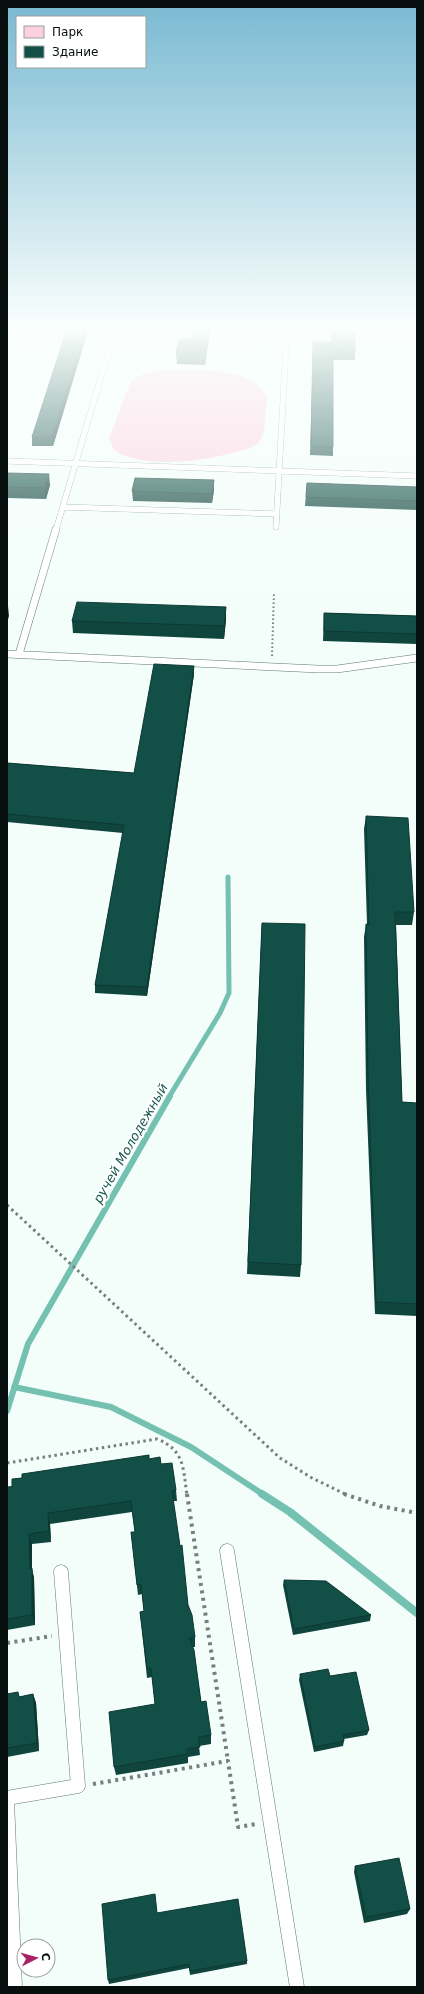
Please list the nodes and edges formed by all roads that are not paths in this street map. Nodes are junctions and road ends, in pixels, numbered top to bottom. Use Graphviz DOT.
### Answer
graph roads {
  1 [pos="88,422"];
  2 [pos="281,422"];
  3 [pos="7,462"];
  4 [pos="76,464"];
  5 [pos="278,471"];
  6 [pos="417,476"];
  7 [pos="63,507"];
  8 [pos="277,514"];
  9 [pos="276,527"];
  10 [pos="7,654"];
  11 [pos="19,654"];
  12 [pos="417,658"];
  13 [pos="228,1551"];
  14 [pos="61,1572"];
  15 [pos="7,1798"];
  16 [pos="7,1802"];
  17 [pos="15,1987"];
  18 [pos="297,1987"];
  1 -- 4 [label="lane"];
  2 -- 5 [label="lane"];
  3 -- 4 [label="lane"];
  4 -- 5 [label="lane"];
  4 -- 7 [label="lane"];
  5 -- 6 [label="lane"];
  5 -- 8 [label="lane"];
  7 -- 8 [label="lane"];
  7 -- 11 [label="lane"];
  8 -- 9 [label="lane"];
  10 -- 11 [label="lane"];
  11 -- 12 [label="lane"];
  13 -- 18 [label="lane"];
  14 -- 15 [label="lane"];
  16 -- 17 [label="lane"];
}
